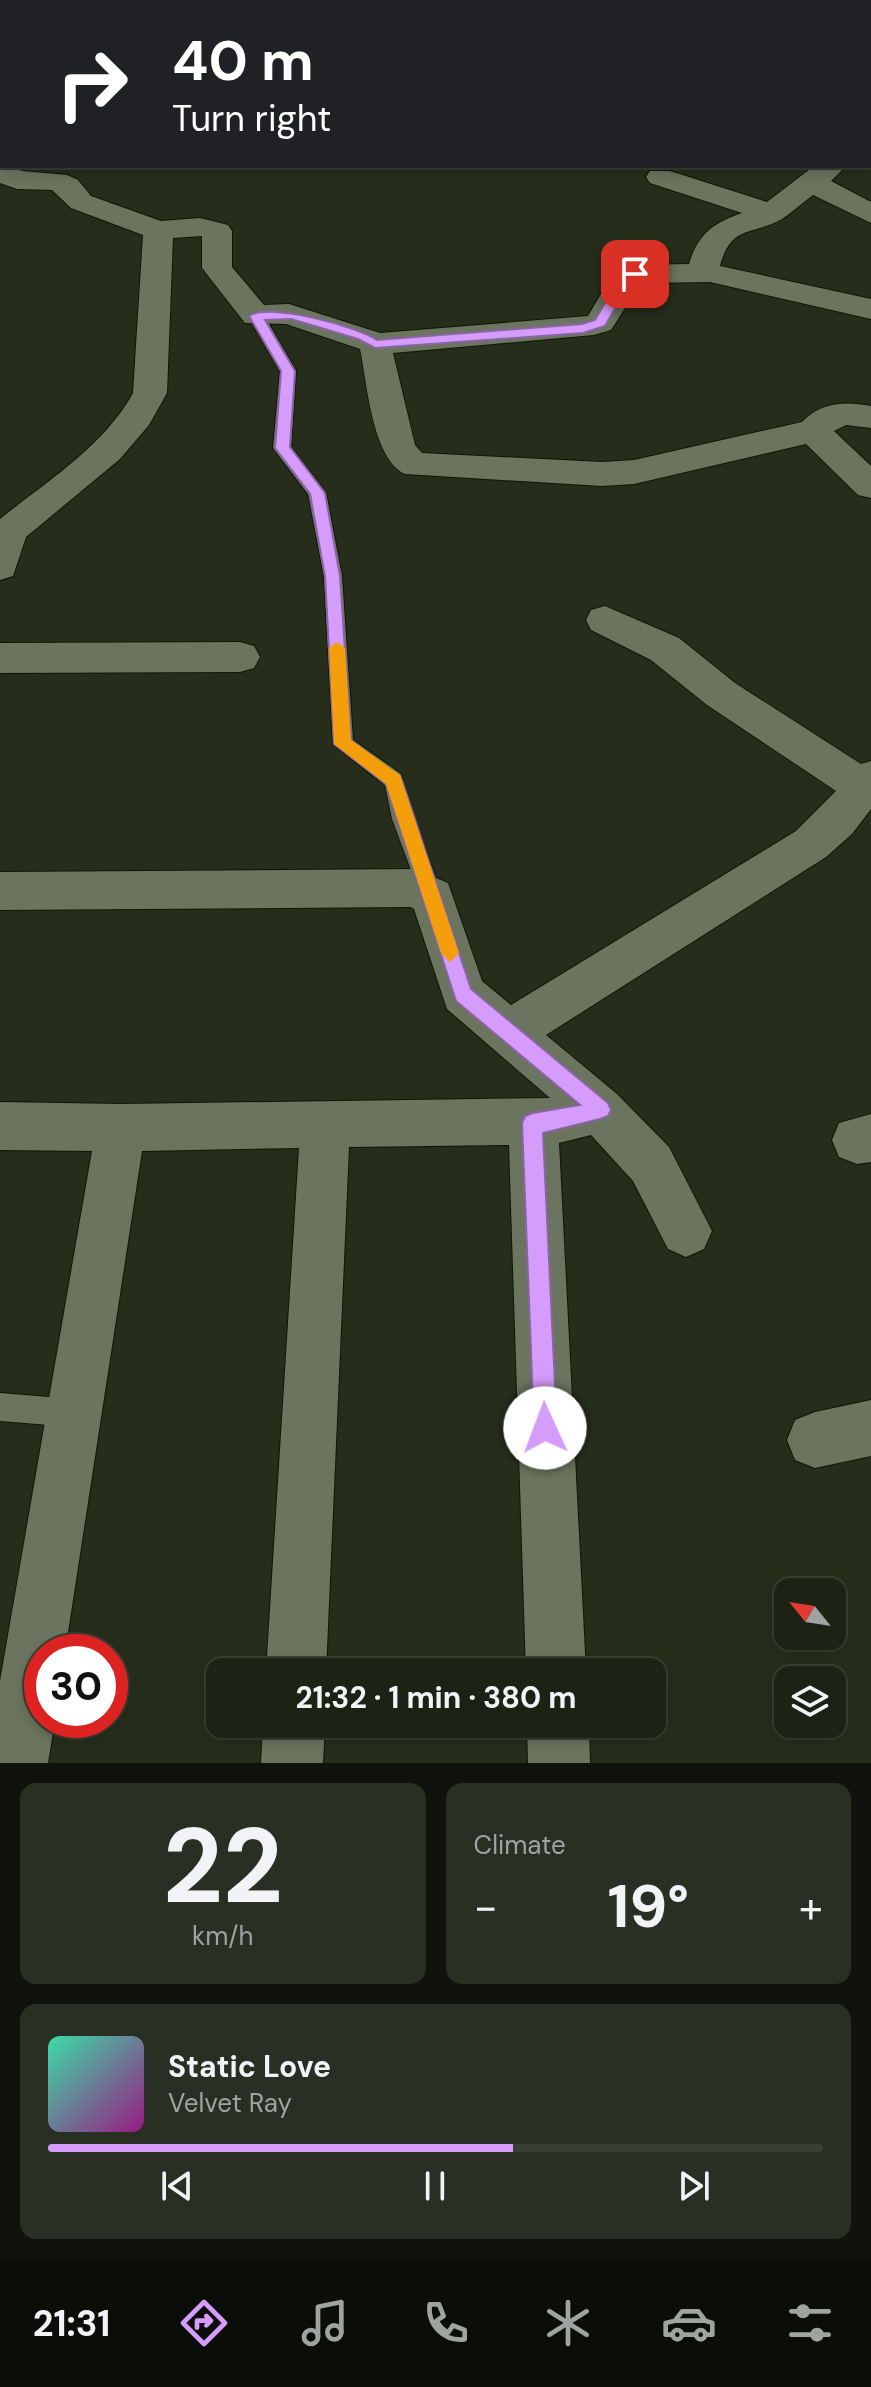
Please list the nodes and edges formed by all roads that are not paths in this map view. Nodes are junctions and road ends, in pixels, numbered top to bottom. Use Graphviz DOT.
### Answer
graph roads {
  1 [pos="0,172"];
  2 [pos="822,174"];
  3 [pos="660,177"];
  4 [pos="771,213"];
  5 [pos="871,214"];
  6 [pos="158,230"];
  7 [pos="702,273"];
  8 [pos="871,309"];
  9 [pos="256,316"];
  10 [pos="375,344"];
  11 [pos="871,417"];
  12 [pos="813,431"];
  13 [pos="871,486"];
  14 [pos="5,531"];
  15 [pos="0,566"];
  16 [pos="605,620"];
  17 [pos="240,657"];
  18 [pos="0,658"];
  19 [pos="865,800"];
  20 [pos="0,891"];
  21 [pos="432,897"];
  22 [pos="508,1034"];
  23 [pos="600,1110"];
  24 [pos="533,1123"];
  25 [pos="325,1124"];
  26 [pos="0,1126"];
  27 [pos="121,1128"];
  28 [pos="686,1231"];
  29 [pos="0,1407"];
  30 [pos="74,1413"];
  31 [pos="871,1428"];
  32 [pos="815,1440"];
  33 [pos="297,1658"];
  34 [pos="555,1658"];
  35 [pos="15,1689"];
  36 [pos="293,1738"];
  37 [pos="558,1738"];
  38 [pos="17,1763"];
  39 [pos="292,1763"];
  40 [pos="559,1763"];
  1 -- 6 [label="street"];
  2 -- 4 [label="street"];
  2 -- 5 [label="street"];
  3 -- 4 [label="street"];
  4 -- 7 [label="street"];
  6 -- 9 [label="street"];
  6 -- 14 [label="street"];
  7 -- 8 [label="street"];
  7 -- 10 [label="street"];
  9 -- 10 [label="street"];
  9 -- 21 [label="lane"];
  10 -- 12 [label="street"];
  11 -- 12 [label="street"];
  12 -- 13 [label="street"];
  14 -- 15 [label="street"];
  16 -- 19 [label="street"];
  17 -- 18 [label="street"];
  19 -- 22 [label="street"];
  20 -- 21 [label="street"];
  21 -- 22 [label="street"];
  22 -- 23 [label="street"];
  23 -- 24 [label="street"];
  23 -- 28 [label="street"];
  24 -- 25 [label="street"];
  24 -- 34 [label="street"];
  25 -- 27 [label="street"];
  25 -- 33 [label="street"];
  26 -- 27 [label="street"];
  27 -- 30 [label="street"];
  29 -- 30 [label="lane"];
  30 -- 35 [label="street"];
  31 -- 32 [label="street"];
  35 -- 38 [label="street"];
  36 -- 39 [label="street"];
  37 -- 40 [label="street"];
}
